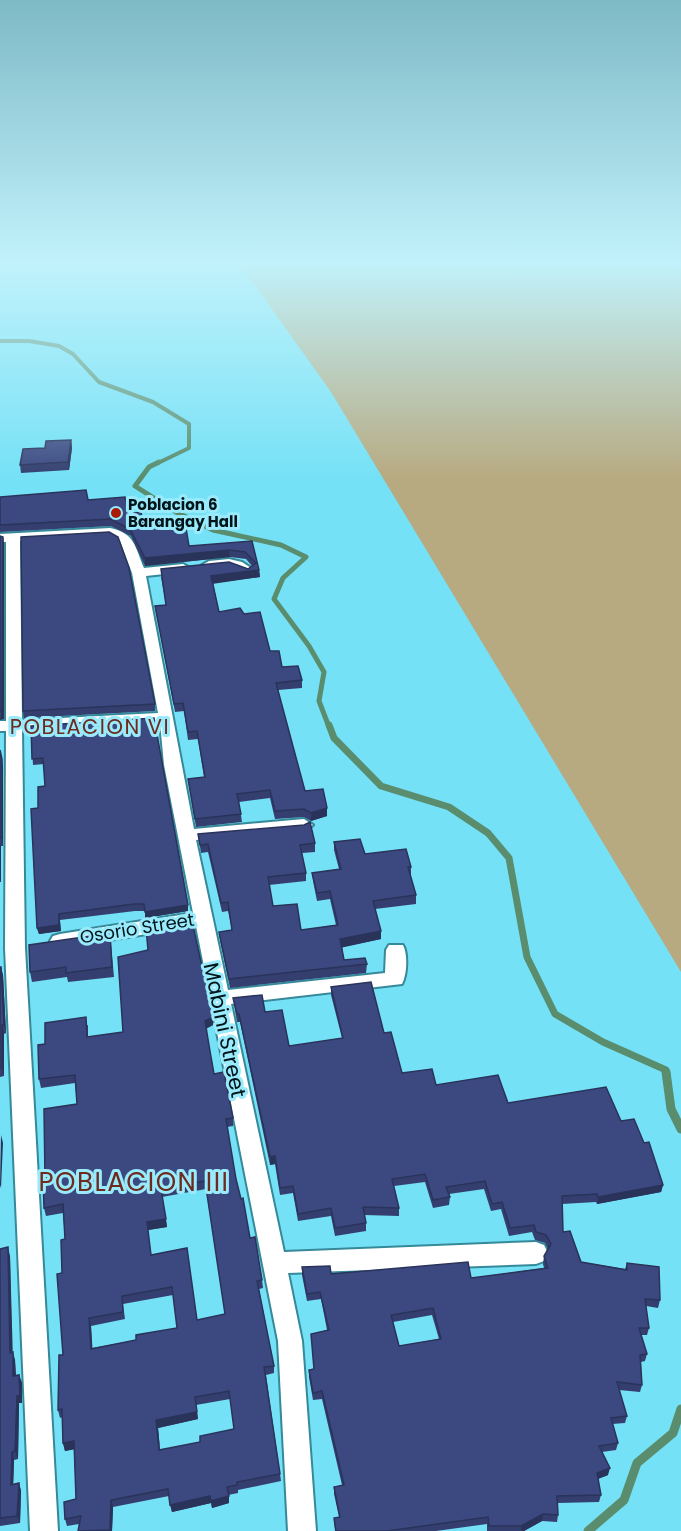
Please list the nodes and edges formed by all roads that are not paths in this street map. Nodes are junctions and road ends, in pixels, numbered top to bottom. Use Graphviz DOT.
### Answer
graph roads {
  1 [pos="6,537"];
  2 [pos="247,570"];
  3 [pos="139,573"];
  4 [pos="167,717"];
  5 [pos="7,726"];
  6 [pos="304,825"];
  7 [pos="186,835"];
  8 [pos="203,918"];
  9 [pos="8,949"];
  10 [pos="396,950"];
  11 [pos="219,998"];
  12 [pos="536,1252"];
  13 [pos="273,1263"];
  14 [pos="45,1531"];
  15 [pos="302,1531"];
  1 -- 3 [label="street, Mabini Street"];
  1 -- 5 [label="street"];
  2 -- 3 [label="street"];
  3 -- 4 [label="street, Mabini Street"];
  4 -- 5 [label="street"];
  4 -- 7 [label="street, Mabini Street"];
  5 -- 9 [label="street"];
  6 -- 7 [label="street"];
  7 -- 8 [label="street, Mabini Street"];
  8 -- 9 [label="street, Osorio Street"];
  8 -- 11 [label="street, Mabini Street"];
  9 -- 14 [label="street"];
  10 -- 11 [label="street"];
  11 -- 13 [label="street, Mabini Street"];
  12 -- 13 [label="street"];
  13 -- 15 [label="street, Mabini Street"];
}
